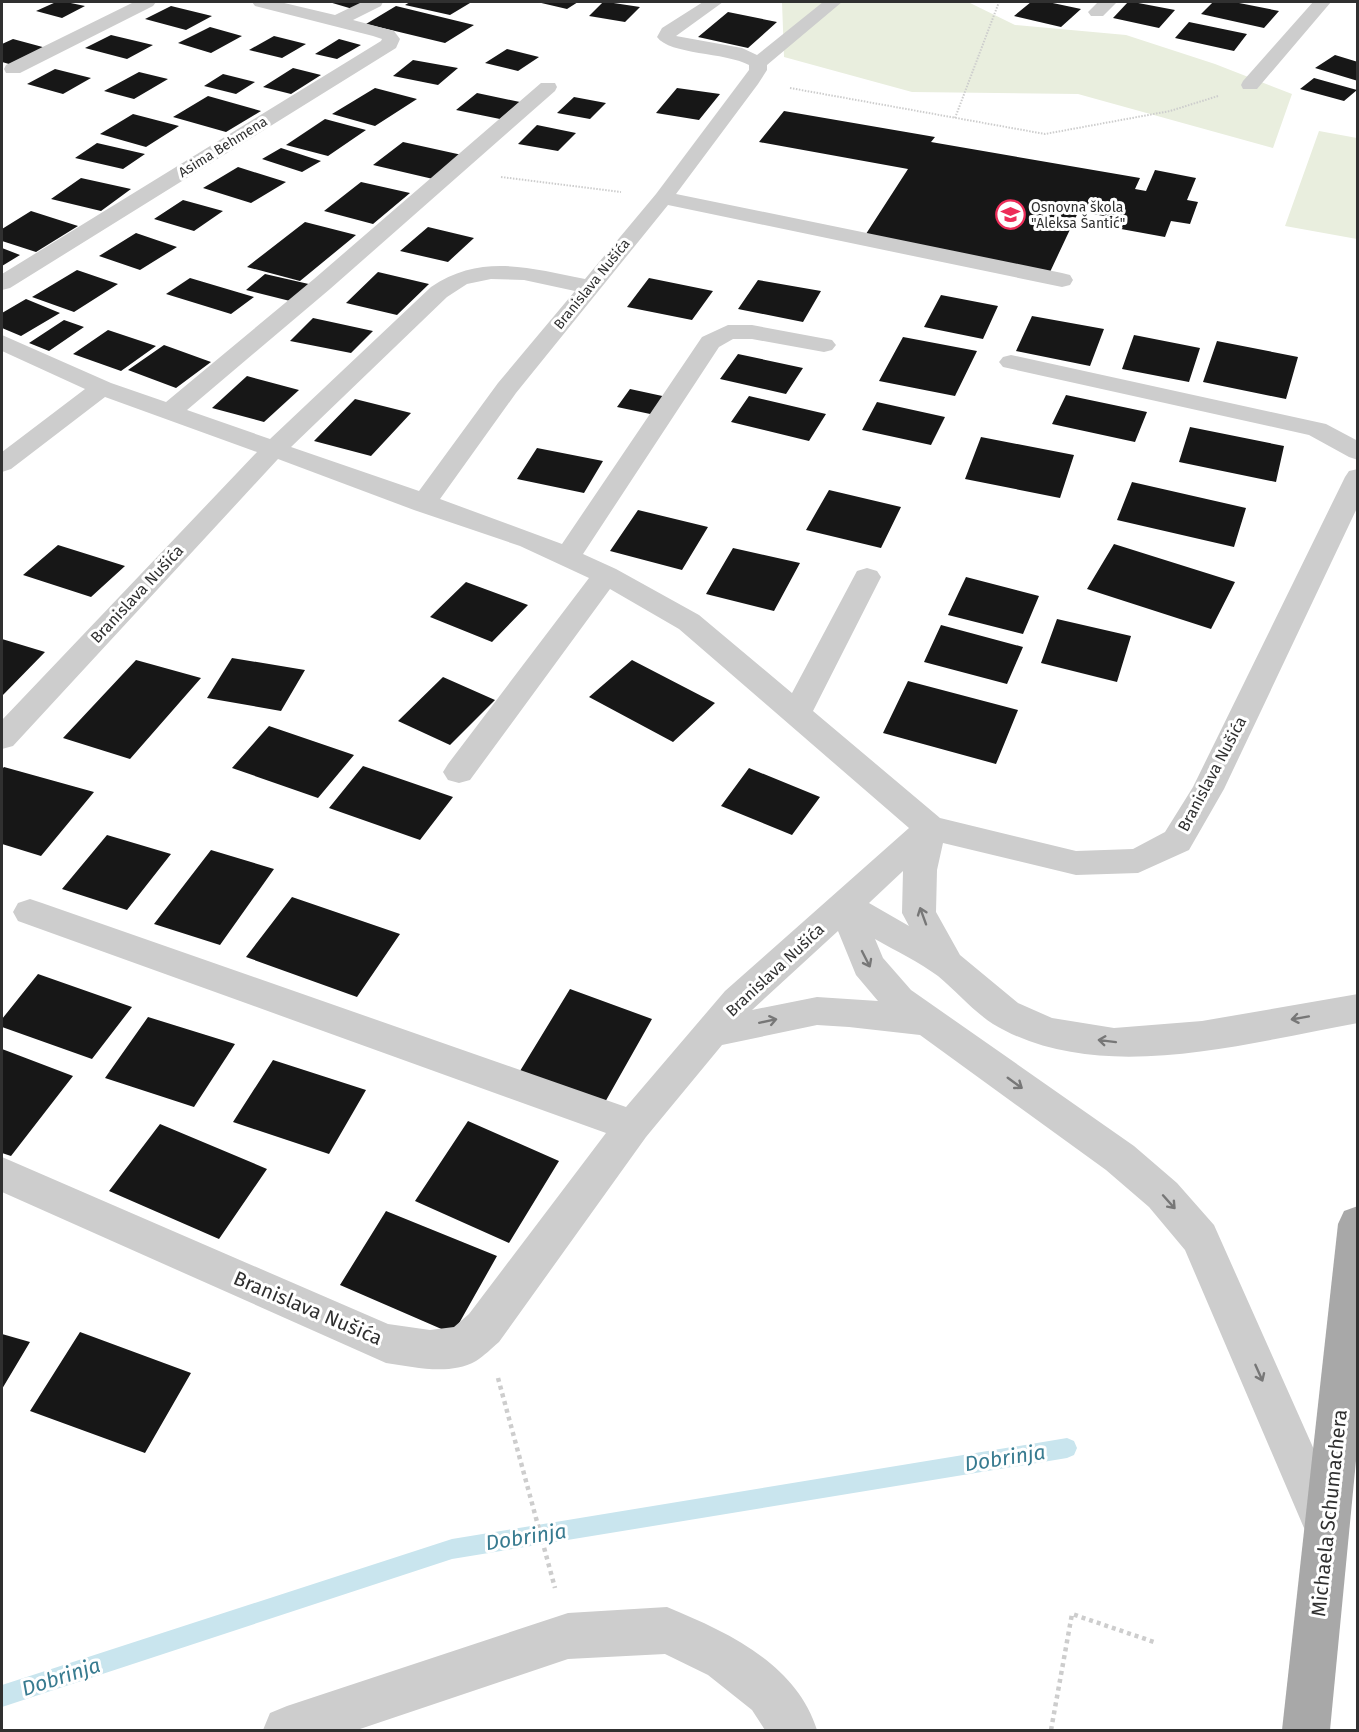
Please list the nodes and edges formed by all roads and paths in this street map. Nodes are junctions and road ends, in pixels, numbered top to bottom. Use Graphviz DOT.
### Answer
graph roads {
  1 [pos="147,2"];
  2 [pos="261,2"];
  3 [pos="375,2"];
  4 [pos="714,2"];
  5 [pos="833,2"];
  6 [pos="999,2"];
  7 [pos="1322,2"];
  8 [pos="337,21"];
  9 [pos="13,69"];
  10 [pos="754,72"];
  11 [pos="1250,85"];
  12 [pos="548,87"];
  13 [pos="955,118"];
  14 [pos="452,171"];
  15 [pos="663,198"];
  16 [pos="1062,280"];
  17 [pos="2,284"];
  18 [pos="590,287"];
  19 [pos="2,342"];
  20 [pos="824,345"];
  21 [pos="1011,362"];
  22 [pos="102,388"];
  23 [pos="169,412"];
  24 [pos="273,450"];
  25 [pos="1358,452"];
  26 [pos="2,464"];
  27 [pos="1358,477"];
  28 [pos="423,504"];
  29 [pos="567,557"];
  30 [pos="606,575"];
  31 [pos="867,577"];
  32 [pos="796,714"];
  33 [pos="2,738"];
  34 [pos="459,772"];
  35 [pos="930,828"];
  36 [pos="845,905"];
  37 [pos="30,912"];
  38 [pos="948,964"];
  39 [pos="1358,1008"];
  40 [pos="929,1021"];
  41 [pos="711,1033"];
  42 [pos="633,1126"];
  43 [pos="2,1174"];
  44 [pos="1358,1224"];
  45 [pos="484,1328"];
  46 [pos="1327,1528"];
  47 [pos="568,1636"];
  48 [pos="1157,1643"];
  49 [pos="287,1731"];
  50 [pos="792,1731"];
  51 [pos="1051,1731"];
  52 [pos="1306,1731"];
  1 -- 9 [label="street"];
  2 -- 8 [label="street, Asima Behmena"];
  3 -- 8 [label="street"];
  4 -- 10 [label="street"];
  5 -- 10 [label="street, Branislava Nušića"];
  6 -- 13 [label="path"];
  7 -- 11 [label="street"];
  8 -- 17 [label="street, Asima Behmena"];
  10 -- 13 [label="path"];
  10 -- 15 [label="street, Branislava Nušića"];
  11 -- 13 [label="path"];
  12 -- 14 [label="street"];
  14 -- 15 [label="path"];
  14 -- 23 [label="street"];
  15 -- 16 [label="street"];
  15 -- 18 [label="street, Branislava Nušića"];
  18 -- 24 [label="street"];
  18 -- 28 [label="street, Branislava Nušića"];
  19 -- 22 [label="street, Branislava Nušića"];
  20 -- 29 [label="street"];
  21 -- 25 [label="street"];
  22 -- 23 [label="street, Branislava Nušića"];
  22 -- 26 [label="street"];
  23 -- 24 [label="street, Branislava Nušića"];
  24 -- 28 [label="street, Branislava Nušića"];
  24 -- 33 [label="street, Branislava Nušića"];
  27 -- 35 [label="street, Branislava Nušića"];
  28 -- 29 [label="street, Branislava Nušića"];
  29 -- 30 [label="street, Branislava Nušića"];
  30 -- 32 [label="street, Branislava Nušića"];
  30 -- 34 [label="street"];
  31 -- 32 [label="street"];
  32 -- 35 [label="street, Branislava Nušića"];
  35 -- 36 [label="street, Branislava Nušića"];
  38 -- 35 [label="street, one-way"];
  36 -- 38 [label="street"];
  36 -- 40 [label="street, one-way"];
  36 -- 41 [label="street, Branislava Nušića"];
  37 -- 42 [label="street"];
  39 -- 38 [label="street, one-way"];
  41 -- 40 [label="street, one-way"];
  40 -- 46 [label="street, one-way"];
  41 -- 42 [label="street, Branislava Nušića"];
  42 -- 45 [label="street, Branislava Nušića"];
  43 -- 45 [label="street, Branislava Nušića"];
  44 -- 46 [label="main road, Michaela Schumachera"];
  45 -- 47 [label="path"];
  46 -- 52 [label="main road, Michaela Schumachera"];
  47 -- 49 [label="street"];
  47 -- 50 [label="street"];
  48 -- 51 [label="path"];
}
